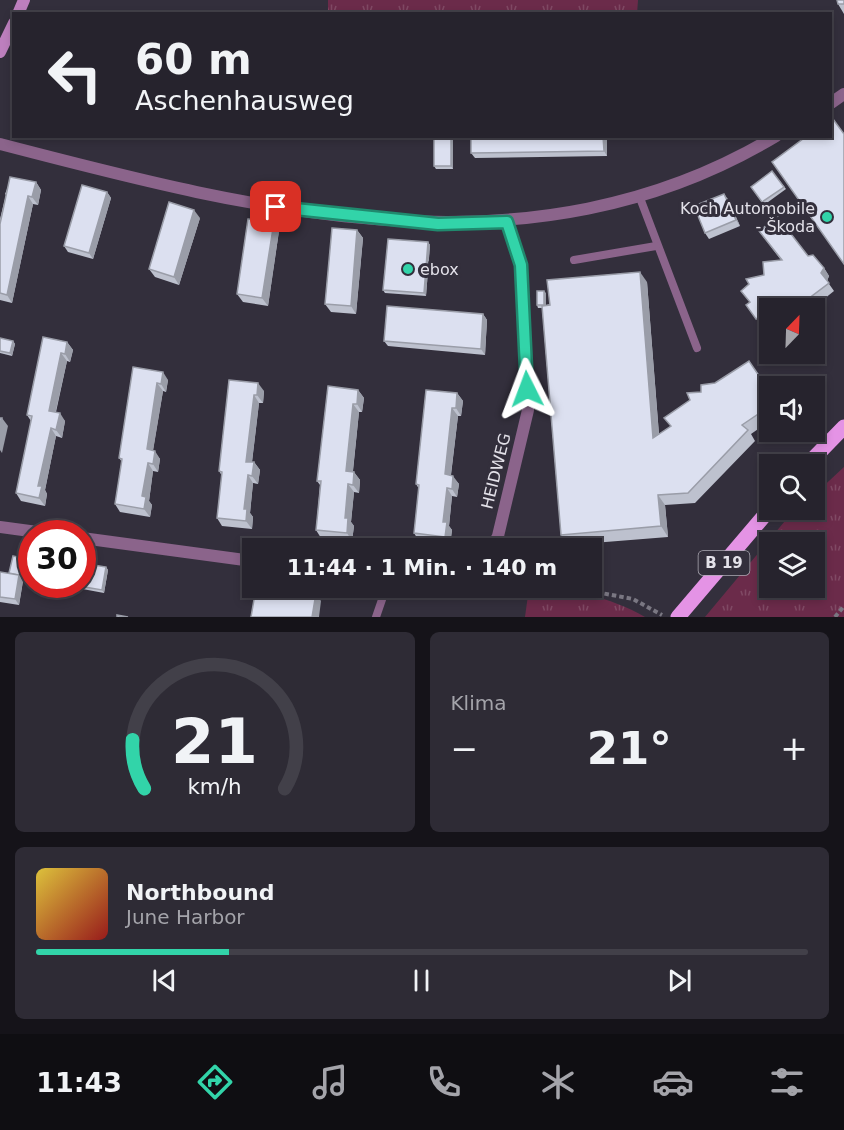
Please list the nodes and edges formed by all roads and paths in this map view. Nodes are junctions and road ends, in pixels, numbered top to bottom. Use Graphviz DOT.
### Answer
graph roads {
  1 [pos="12,27"];
  2 [pos="0,52"];
  3 [pos="773,138"];
  4 [pos="0,144"];
  5 [pos="639,198"];
  6 [pos="507,222"];
  7 [pos="656,246"];
  8 [pos="574,260"];
  9 [pos="697,348"];
  10 [pos="844,427"];
  11 [pos="818,454"];
  12 [pos="761,520"];
  13 [pos="0,527"];
  14 [pos="18,529"];
  15 [pos="497,538"];
  16 [pos="96,540"];
  17 [pos="242,560"];
  18 [pos="602,593"];
  19 [pos="383,598"];
  20 [pos="844,606"];
  21 [pos="376,617"];
  22 [pos="664,617"];
  23 [pos="678,617"];
  24 [pos="835,617"];
  1 -- 2 [label="street"];
  3 -- 5 [label="street"];
  4 -- 6 [label="street"];
  5 -- 6 [label="street"];
  5 -- 7 [label="lane"];
  6 -- 15 [label="street, HEIDWEG"];
  7 -- 8 [label="lane"];
  7 -- 9 [label="lane"];
  10 -- 11 [label="main road"];
  12 -- 23 [label="main road, B 19"];
  13 -- 14 [label="street"];
  16 -- 17 [label="street"];
  18 -- 22 [label="path"];
  19 -- 21 [label="lane"];
  20 -- 24 [label="path"];
}
